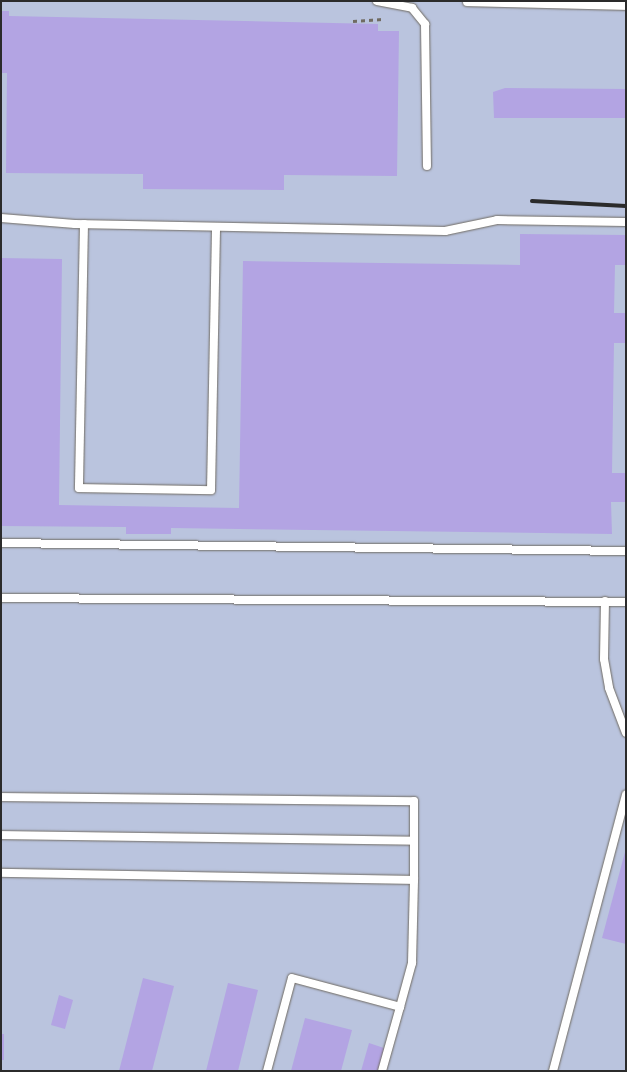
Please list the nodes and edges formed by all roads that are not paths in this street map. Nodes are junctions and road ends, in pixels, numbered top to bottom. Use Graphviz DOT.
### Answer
graph roads {
  1 [pos="377,1"];
  2 [pos="468,2"];
  3 [pos="626,6"];
  4 [pos="427,166"];
  5 [pos="1,218"];
  6 [pos="626,222"];
  7 [pos="84,224"];
  8 [pos="216,227"];
  9 [pos="1,543"];
  10 [pos="626,551"];
  11 [pos="1,598"];
  12 [pos="605,601"];
  13 [pos="626,602"];
  14 [pos="626,733"];
  15 [pos="626,794"];
  16 [pos="1,797"];
  17 [pos="1,835"];
  18 [pos="414,841"];
  19 [pos="1,873"];
  20 [pos="414,880"];
  21 [pos="400,1007"];
  22 [pos="267,1071"];
  23 [pos="382,1071"];
  24 [pos="553,1071"];
  1 -- 4 [label="lane"];
  2 -- 3 [label="lane"];
  5 -- 7 [label="lane"];
  6 -- 8 [label="lane"];
  7 -- 8 [label="lane"];
  7 -- 8 [label="lane"];
  9 -- 10 [label="lane"];
  11 -- 12 [label="lane"];
  12 -- 13 [label="lane"];
  12 -- 14 [label="lane"];
  15 -- 24 [label="lane"];
  16 -- 18 [label="lane"];
  17 -- 18 [label="lane"];
  18 -- 20 [label="lane"];
  19 -- 20 [label="lane"];
  20 -- 21 [label="lane"];
  21 -- 22 [label="lane"];
  21 -- 23 [label="lane"];
}
